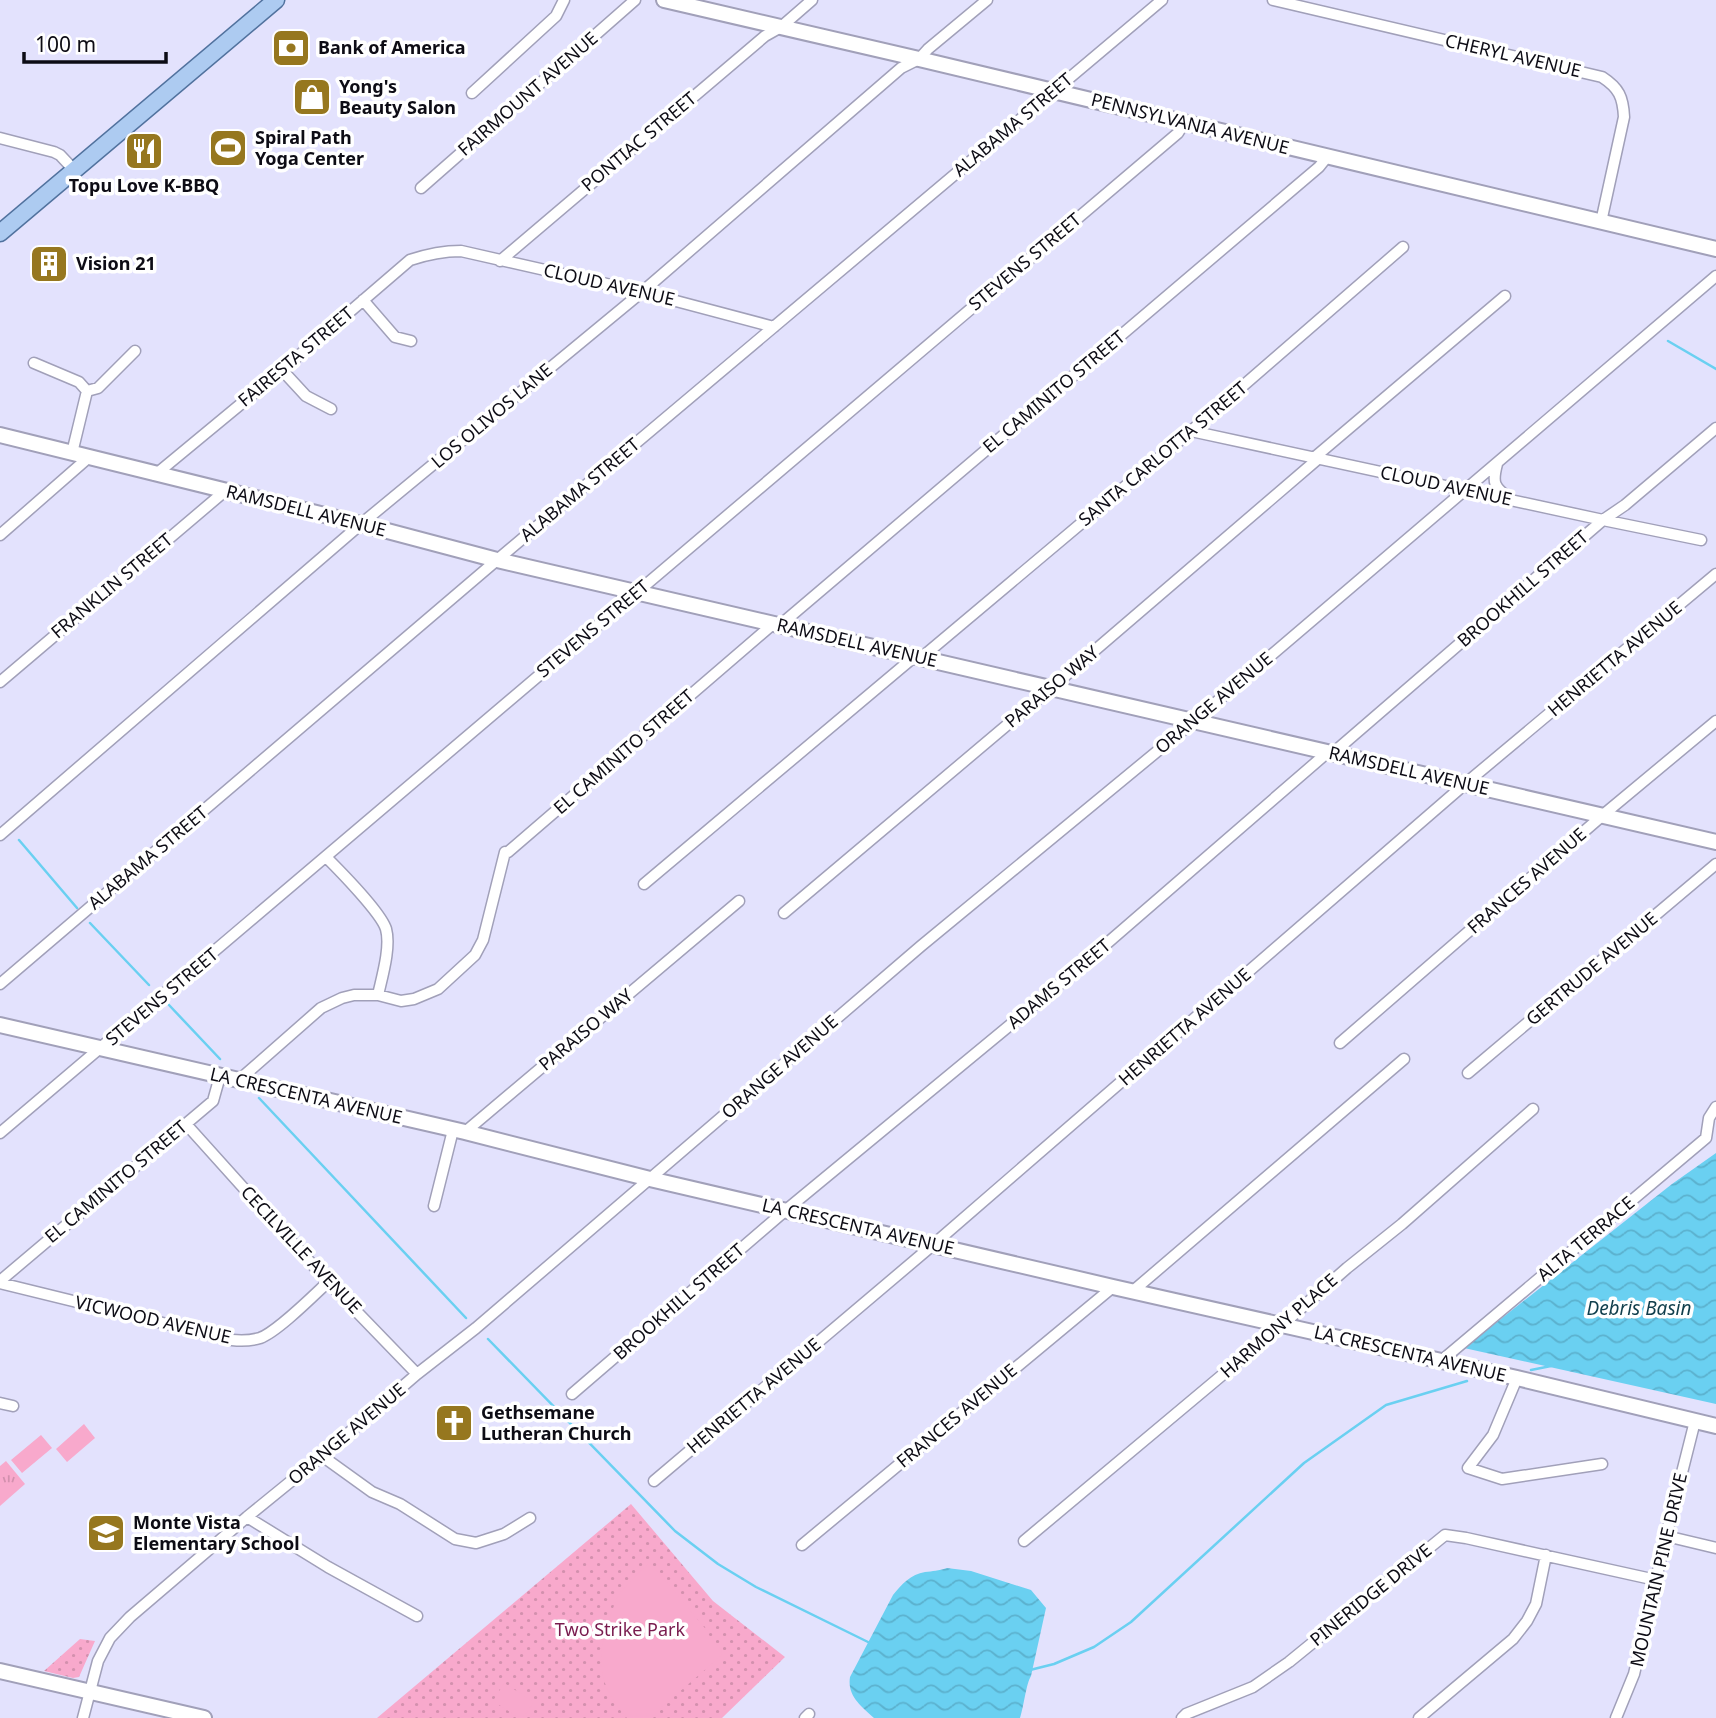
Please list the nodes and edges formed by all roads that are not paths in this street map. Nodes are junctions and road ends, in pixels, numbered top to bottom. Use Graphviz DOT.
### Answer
graph roads {
  1 [pos="276,0"];
  2 [pos="564,0"];
  3 [pos="635,0"];
  4 [pos="664,0"];
  5 [pos="812,0"];
  6 [pos="987,0"];
  7 [pos="1162,0"];
  8 [pos="1273,0"];
  9 [pos="781,27"];
  10 [pos="919,59"];
  11 [pos="1053,91"];
  12 [pos="472,93"];
  13 [pos="1184,123"];
  14 [pos="0,138"];
  15 [pos="1327,157"];
  16 [pos="75,171"];
  17 [pos="421,188"];
  18 [pos="1601,222"];
  19 [pos="0,233"];
  20 [pos="1403,247"];
  21 [pos="1716,249"];
  22 [pos="442,251"];
  23 [pos="500,261"];
  24 [pos="1716,276"];
  25 [pos="642,292"];
  26 [pos="1506,296"];
  27 [pos="363,300"];
  28 [pos="774,327"];
  29 [pos="411,341"];
  30 [pos="135,351"];
  31 [pos="34,363"];
  32 [pos="282,370"];
  33 [pos="87,391"];
  34 [pos="331,409"];
  35 [pos="1716,428"];
  36 [pos="1191,431"];
  37 [pos="0,435"];
  38 [pos="72,453"];
  39 [pos="88,458"];
  40 [pos="1317,458"];
  41 [pos="1497,464"];
  42 [pos="155,474"];
  43 [pos="225,491"];
  44 [pos="1465,491"];
  45 [pos="1513,501"];
  46 [pos="1603,520"];
  47 [pos="361,524"];
  48 [pos="0,535"];
  49 [pos="1701,540"];
  50 [pos="497,560"];
  51 [pos="1716,574"];
  52 [pos="636,592"];
  53 [pos="776,625"];
  54 [pos="917,657"];
  55 [pos="0,682"];
  56 [pos="1051,688"];
  57 [pos="1716,720"];
  58 [pos="1194,721"];
  59 [pos="1331,753"];
  60 [pos="1465,784"];
  61 [pos="1603,815"];
  62 [pos="0,835"];
  63 [pos="1716,842"];
  64 [pos="326,857"];
  65 [pos="1716,864"];
  66 [pos="644,884"];
  67 [pos="739,901"];
  68 [pos="784,913"];
  69 [pos="0,984"];
  70 [pos="379,995"];
  71 [pos="0,1025"];
  72 [pos="1340,1043"];
  73 [pos="101,1049"];
  74 [pos="1404,1059"];
  75 [pos="1468,1073"];
  76 [pos="220,1076"];
  77 [pos="239,1080"];
  78 [pos="1716,1107"];
  79 [pos="1533,1109"];
  80 [pos="186,1124"];
  81 [pos="459,1131"];
  82 [pos="0,1133"];
  83 [pos="650,1179"];
  84 [pos="435,1206"];
  85 [pos="786,1210"];
  86 [pos="934,1244"];
  87 [pos="0,1282"];
  88 [pos="328,1282"];
  89 [pos="1113,1287"];
  90 [pos="1133,1291"];
  91 [pos="1282,1325"];
  92 [pos="1441,1361"];
  93 [pos="417,1374"];
  94 [pos="1517,1378"];
  95 [pos="572,1394"];
  96 [pos="0,1403"];
  97 [pos="13,1406"];
  98 [pos="1695,1421"];
  99 [pos="1716,1426"];
  100 [pos="323,1457"];
  101 [pos="1602,1464"];
  102 [pos="654,1481"];
  103 [pos="247,1517"];
  104 [pos="530,1518"];
  105 [pos="1666,1536"];
  106 [pos="1024,1541"];
  107 [pos="802,1545"];
  108 [pos="1716,1548"];
  109 [pos="1546,1555"];
  110 [pos="1656,1580"];
  111 [pos="418,1616"];
  112 [pos="0,1671"];
  113 [pos="89,1691"];
  114 [pos="83,1718"];
  115 [pos="204,1718"];
  116 [pos="1182,1718"];
  117 [pos="1419,1718"];
  118 [pos="1616,1718"];
  1 -- 16 [label="main road"];
  2 -- 12 [label="street"];
  3 -- 17 [label="street, FAIRMOUNT AVENUE"];
  4 -- 9 [label="street, PENNSYLVANIA AVENUE"];
  5 -- 9 [label="street"];
  6 -- 10 [label="street, LOS OLIVOS LANE"];
  7 -- 11 [label="street, ALABAMA STREET"];
  8 -- 18 [label="street, CHERYL AVENUE"];
  9 -- 10 [label="street, PENNSYLVANIA AVENUE"];
  9 -- 23 [label="street, PONTIAC STREET"];
  10 -- 11 [label="street, PENNSYLVANIA AVENUE"];
  10 -- 25 [label="street, LOS OLIVOS LANE"];
  11 -- 13 [label="street, PENNSYLVANIA AVENUE"];
  11 -- 28 [label="street, ALABAMA STREET"];
  13 -- 15 [label="street, PENNSYLVANIA AVENUE"];
  13 -- 52 [label="street, STEVENS STREET"];
  14 -- 16 [label="street"];
  15 -- 18 [label="street, PENNSYLVANIA AVENUE"];
  15 -- 53 [label="street, EL CAMINITO STREET"];
  16 -- 19 [label="main road"];
  18 -- 21 [label="street, PENNSYLVANIA AVENUE"];
  20 -- 36 [label="street, SANTA CARLOTTA STREET"];
  22 -- 23 [label="street, CLOUD AVENUE"];
  22 -- 27 [label="street, FAIRESTA STREET"];
  23 -- 25 [label="street, CLOUD AVENUE"];
  24 -- 41 [label="street, ORANGE AVENUE"];
  25 -- 28 [label="street, CLOUD AVENUE"];
  25 -- 47 [label="street, LOS OLIVOS LANE"];
  26 -- 40 [label="street, PARAISO WAY"];
  27 -- 29 [label="street"];
  27 -- 32 [label="street, FAIRESTA STREET"];
  28 -- 50 [label="street, ALABAMA STREET"];
  30 -- 33 [label="street"];
  31 -- 33 [label="street"];
  32 -- 34 [label="street"];
  32 -- 42 [label="street, FAIRESTA STREET"];
  33 -- 38 [label="street"];
  35 -- 46 [label="street, BROOKHILL STREET"];
  36 -- 40 [label="street, CLOUD AVENUE"];
  36 -- 54 [label="street, SANTA CARLOTTA STREET"];
  37 -- 38 [label="street, RAMSDELL AVENUE"];
  38 -- 39 [label="street, RAMSDELL AVENUE"];
  39 -- 42 [label="street, RAMSDELL AVENUE"];
  39 -- 48 [label="street"];
  40 -- 44 [label="street, CLOUD AVENUE"];
  40 -- 56 [label="street, PARAISO WAY"];
  41 -- 44 [label="street, ORANGE AVENUE"];
  41 -- 45 [label="street"];
  42 -- 43 [label="street, RAMSDELL AVENUE"];
  43 -- 47 [label="street, RAMSDELL AVENUE"];
  43 -- 55 [label="street, FRANKLIN STREET"];
  44 -- 45 [label="street, CLOUD AVENUE"];
  44 -- 58 [label="street, ORANGE AVENUE"];
  45 -- 46 [label="street, CLOUD AVENUE"];
  46 -- 49 [label="street, CLOUD AVENUE"];
  46 -- 59 [label="street, BROOKHILL STREET"];
  47 -- 50 [label="street, RAMSDELL AVENUE"];
  47 -- 62 [label="street, LOS OLIVOS LANE"];
  50 -- 52 [label="street, RAMSDELL AVENUE"];
  50 -- 69 [label="street, ALABAMA STREET"];
  51 -- 60 [label="street, HENRIETTA AVENUE"];
  52 -- 53 [label="street, RAMSDELL AVENUE"];
  52 -- 64 [label="street, STEVENS STREET"];
  53 -- 54 [label="street, RAMSDELL AVENUE"];
  53 -- 70 [label="street, EL CAMINITO STREET"];
  54 -- 56 [label="street, RAMSDELL AVENUE"];
  54 -- 66 [label="street, SANTA CARLOTTA STREET"];
  56 -- 58 [label="street, RAMSDELL AVENUE"];
  56 -- 68 [label="street, PARAISO WAY"];
  57 -- 61 [label="street, FRANCES AVENUE"];
  58 -- 59 [label="street, RAMSDELL AVENUE"];
  58 -- 83 [label="street, ORANGE AVENUE"];
  59 -- 60 [label="street, RAMSDELL AVENUE"];
  59 -- 85 [label="street, ADAMS STREET"];
  60 -- 61 [label="street, RAMSDELL AVENUE"];
  60 -- 86 [label="street, HENRIETTA AVENUE"];
  61 -- 63 [label="street, RAMSDELL AVENUE"];
  61 -- 72 [label="street, FRANCES AVENUE"];
  64 -- 70 [label="street"];
  64 -- 73 [label="street, STEVENS STREET"];
  65 -- 75 [label="street, GERTRUDE AVENUE"];
  67 -- 81 [label="street, PARAISO WAY"];
  70 -- 77 [label="street, EL CAMINITO STREET"];
  71 -- 73 [label="street, LA CRESCENTA AVENUE"];
  73 -- 76 [label="street, LA CRESCENTA AVENUE"];
  73 -- 82 [label="street, STEVENS STREET"];
  74 -- 90 [label="street"];
  76 -- 77 [label="street, LA CRESCENTA AVENUE"];
  76 -- 80 [label="street, EL CAMINITO STREET"];
  77 -- 81 [label="street, LA CRESCENTA AVENUE"];
  78 -- 92 [label="street, ALTA TERRACE"];
  79 -- 91 [label="street, HARMONY PLACE"];
  80 -- 87 [label="street, EL CAMINITO STREET"];
  80 -- 88 [label="street, CECILVILLE AVENUE"];
  81 -- 83 [label="street, LA CRESCENTA AVENUE"];
  81 -- 84 [label="street"];
  83 -- 85 [label="street, LA CRESCENTA AVENUE"];
  83 -- 93 [label="street, ORANGE AVENUE"];
  85 -- 86 [label="street, LA CRESCENTA AVENUE"];
  85 -- 95 [label="street, BROOKHILL STREET"];
  86 -- 89 [label="street, LA CRESCENTA AVENUE"];
  86 -- 102 [label="street, HENRIETTA AVENUE"];
  87 -- 88 [label="street, VICWOOD AVENUE"];
  88 -- 93 [label="street, CECILVILLE AVENUE"];
  89 -- 90 [label="street, LA CRESCENTA AVENUE"];
  89 -- 107 [label="street, FRANCES AVENUE"];
  90 -- 91 [label="street, LA CRESCENTA AVENUE"];
  91 -- 92 [label="street, LA CRESCENTA AVENUE"];
  91 -- 106 [label="street, HARMONY PLACE"];
  92 -- 94 [label="street, LA CRESCENTA AVENUE"];
  93 -- 100 [label="street, ORANGE AVENUE"];
  94 -- 98 [label="street, LA CRESCENTA AVENUE"];
  94 -- 101 [label="street"];
  96 -- 97 [label="street"];
  98 -- 99 [label="street, LA CRESCENTA AVENUE"];
  98 -- 105 [label="street, MOUNTAIN PINE DRIVE"];
  100 -- 103 [label="street, ORANGE AVENUE"];
  100 -- 104 [label="street"];
  103 -- 111 [label="street"];
  103 -- 113 [label="street, ORANGE AVENUE"];
  105 -- 108 [label="street"];
  105 -- 110 [label="street, MOUNTAIN PINE DRIVE"];
  109 -- 110 [label="street, PINERIDGE DRIVE"];
  109 -- 116 [label="street, PINERIDGE DRIVE"];
  109 -- 117 [label="street"];
  110 -- 118 [label="street, MOUNTAIN PINE DRIVE"];
  112 -- 113 [label="street"];
  113 -- 114 [label="street, ORANGE AVENUE"];
  113 -- 115 [label="street"];
}
